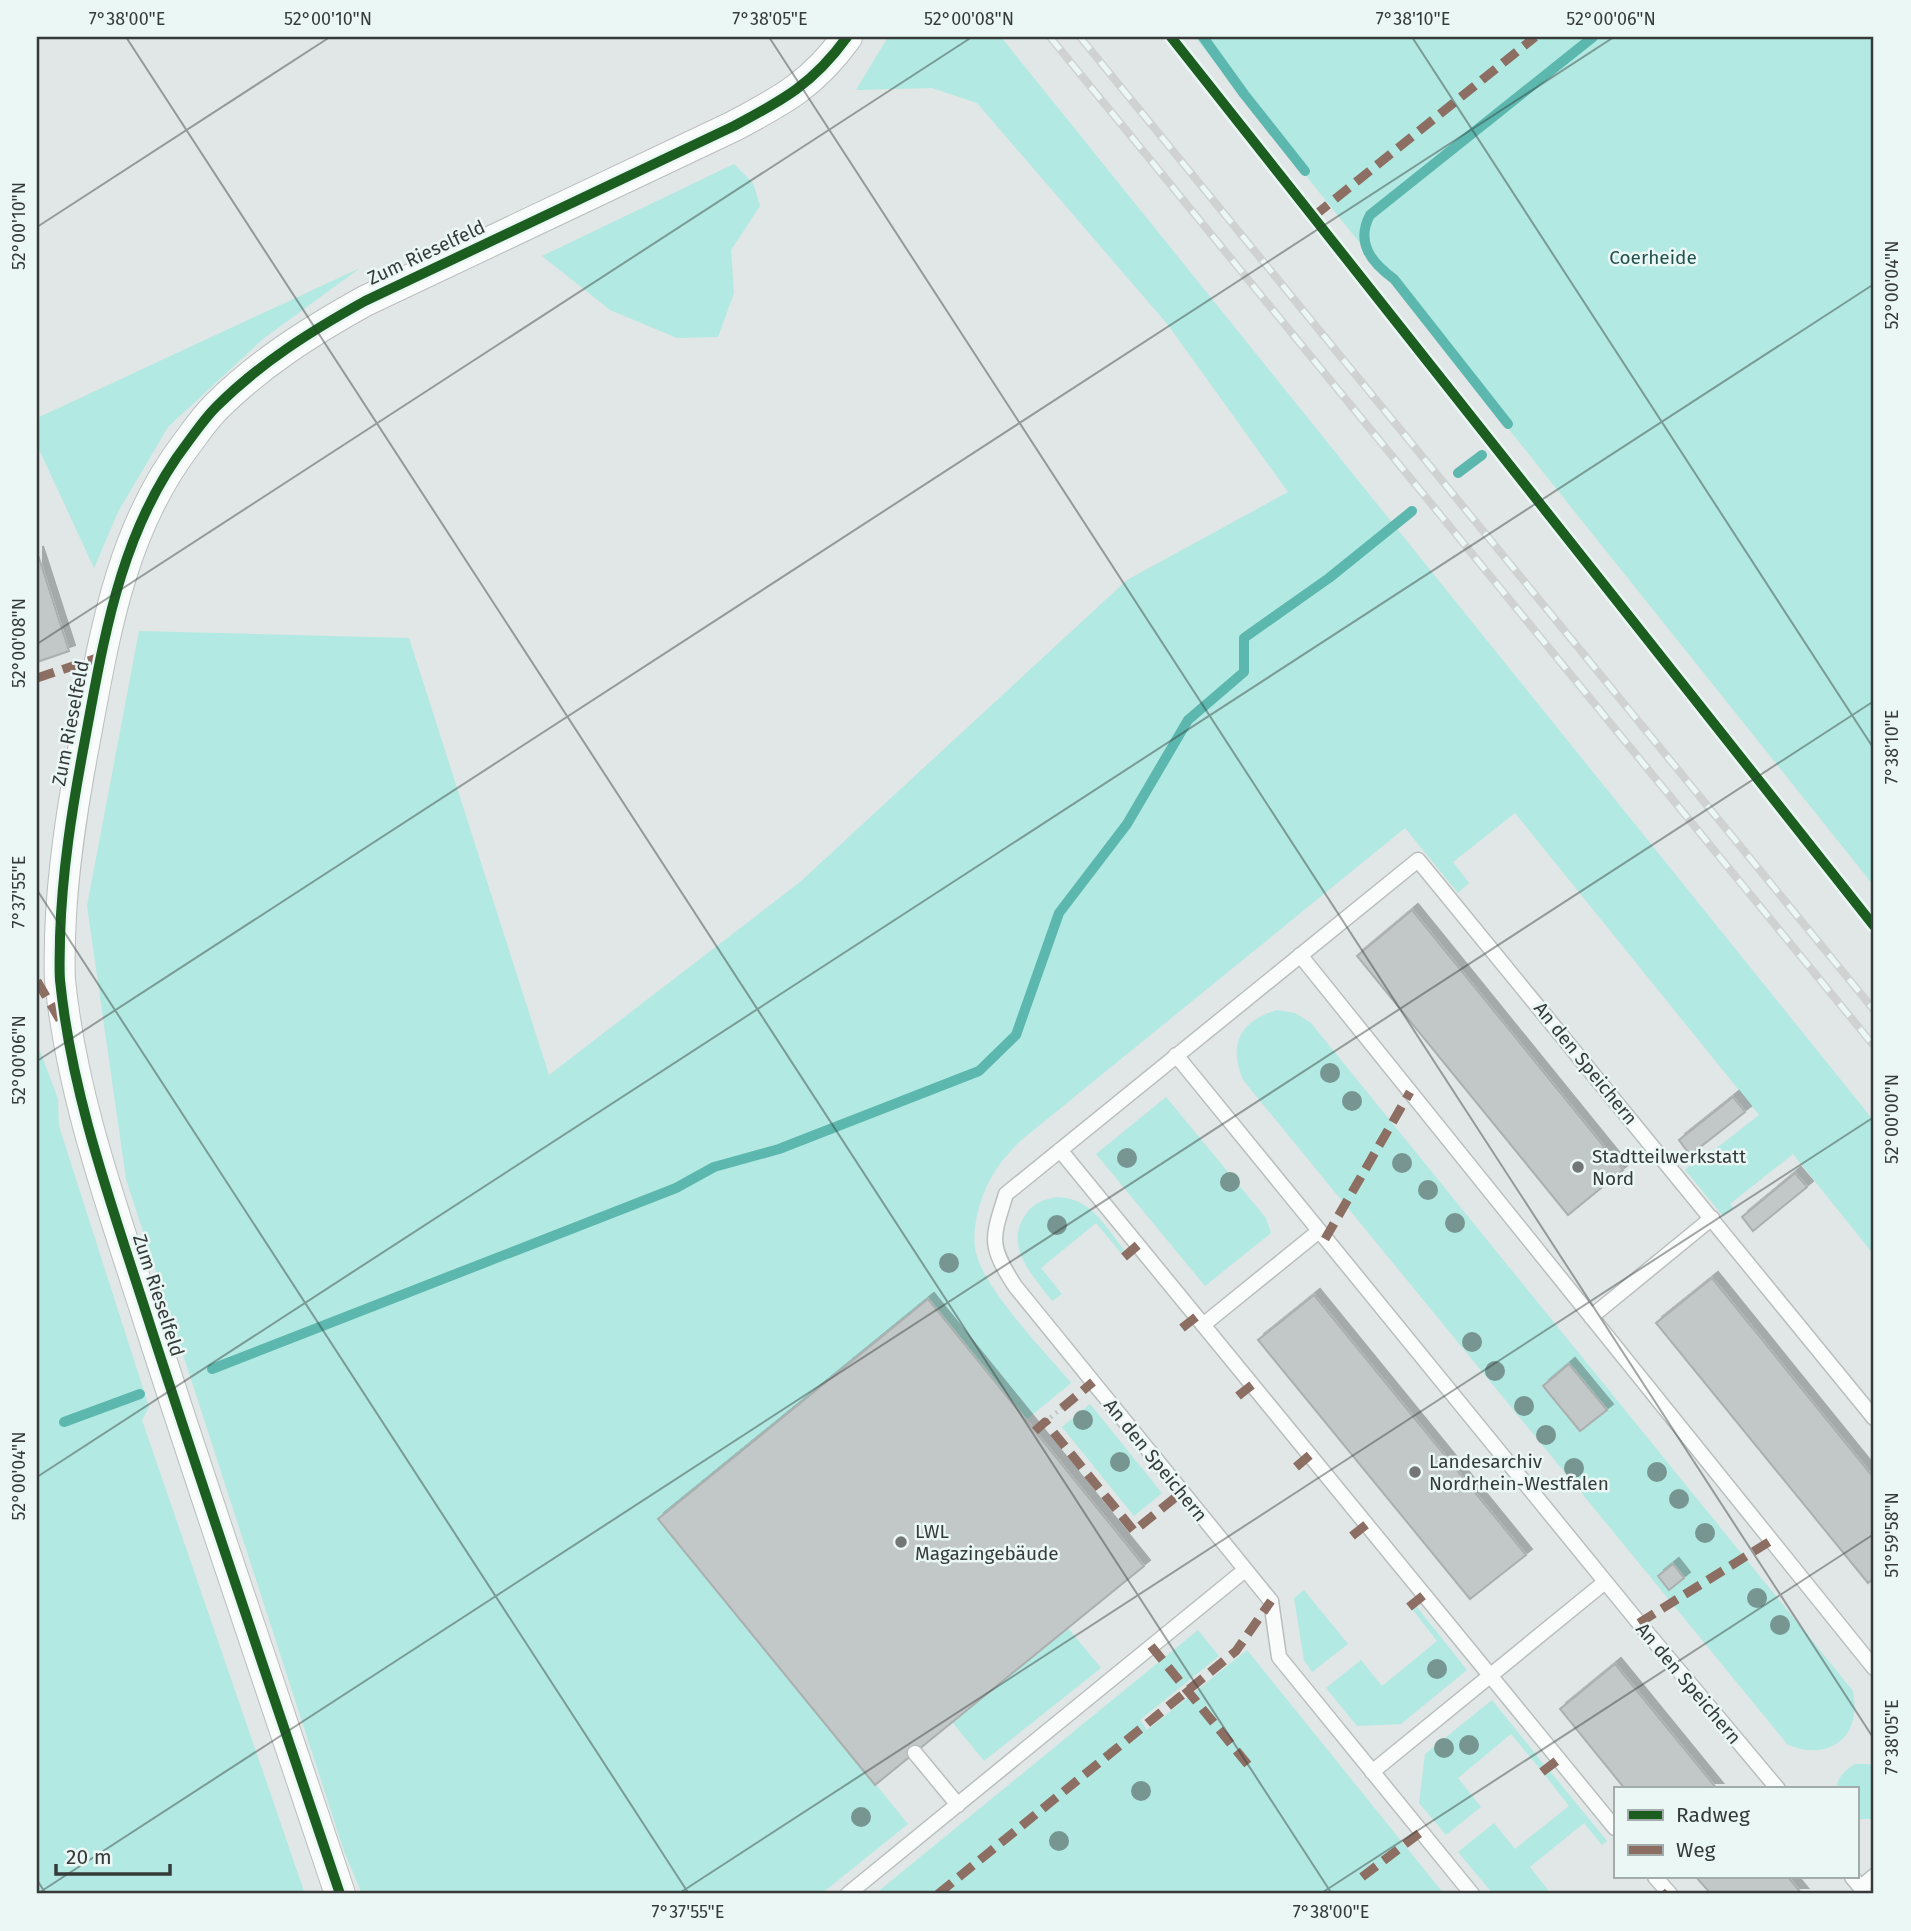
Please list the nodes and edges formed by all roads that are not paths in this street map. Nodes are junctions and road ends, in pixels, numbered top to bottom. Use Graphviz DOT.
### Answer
graph roads {
  1 [pos="847,37"];
  2 [pos="1300,955"];
  3 [pos="1176,1055"];
  4 [pos="1060,1150"];
  5 [pos="1713,1218"];
  6 [pos="1319,1231"];
  7 [pos="1591,1317"];
  8 [pos="1203,1325"];
  9 [pos="1874,1418"];
  10 [pos="1245,1570"];
  11 [pos="1605,1582"];
  12 [pos="1874,1668"];
  13 [pos="1490,1676"];
  14 [pos="915,1753"];
  15 [pos="1372,1772"];
  16 [pos="1776,1787"];
  17 [pos="958,1805"];
  18 [pos="1614,1827"];
  19 [pos="1874,1876"];
  20 [pos="1656,1878"];
  21 [pos="1860,1886"];
  22 [pos="340,1894"];
  23 [pos="848,1894"];
  24 [pos="1472,1894"];
  25 [pos="1670,1894"];
  1 -- 22 [label="street, Zum Rieselfeld"];
  2 -- 3 [label="lane, An den Speichern"];
  2 -- 5 [label="lane, An den Speichern"];
  2 -- 7 [label="lane"];
  3 -- 4 [label="lane, An den Speichern"];
  3 -- 6 [label="lane, An den Speichern"];
  4 -- 8 [label="lane"];
  4 -- 10 [label="lane, An den Speichern"];
  5 -- 7 [label="lane"];
  5 -- 9 [label="lane, An den Speichern"];
  6 -- 8 [label="lane"];
  6 -- 11 [label="lane, An den Speichern"];
  7 -- 12 [label="lane"];
  8 -- 13 [label="lane"];
  10 -- 15 [label="lane, An den Speichern"];
  10 -- 17 [label="lane"];
  11 -- 13 [label="lane"];
  11 -- 16 [label="lane, An den Speichern"];
  13 -- 15 [label="lane"];
  13 -- 18 [label="lane"];
  14 -- 17 [label="lane"];
  15 -- 24 [label="lane, An den Speichern"];
  17 -- 23 [label="lane"];
  19 -- 21 [label="lane"];
  20 -- 25 [label="lane"];
}
